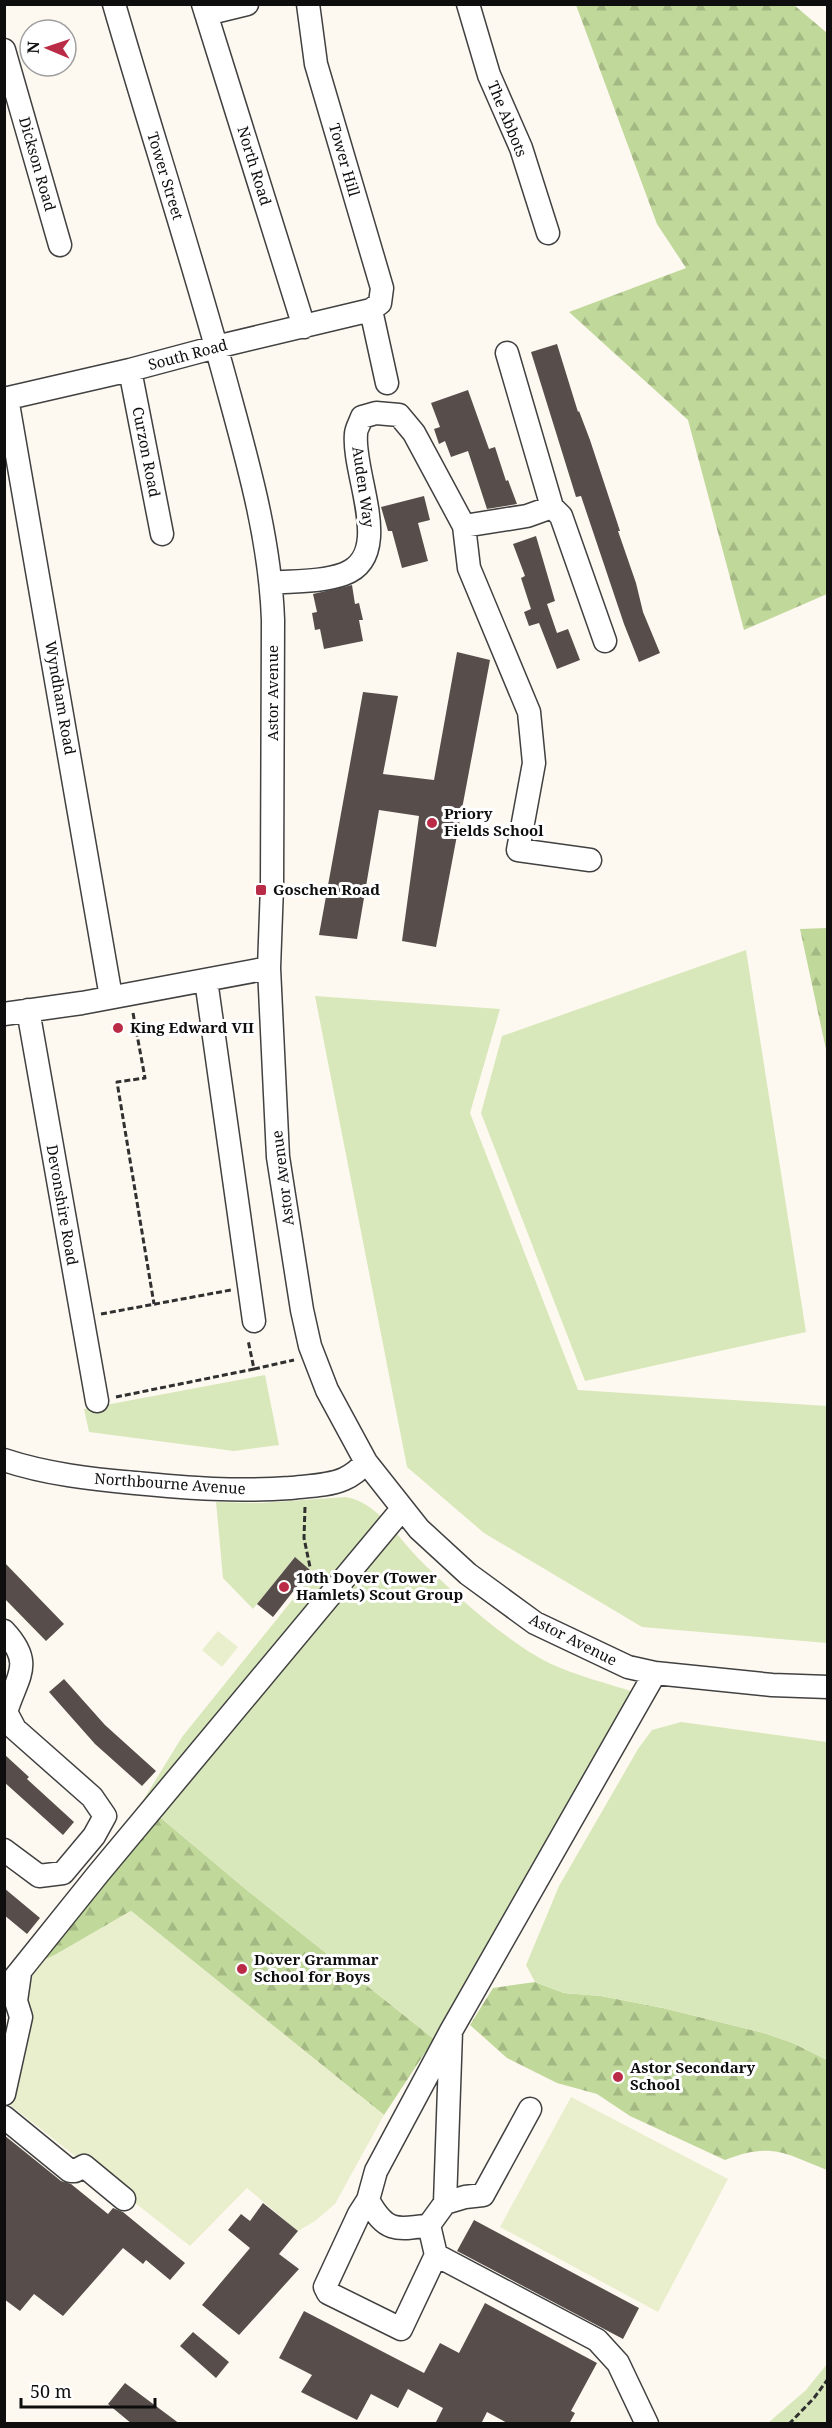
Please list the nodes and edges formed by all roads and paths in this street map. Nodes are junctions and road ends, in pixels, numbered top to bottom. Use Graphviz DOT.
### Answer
graph roads {
  1 [pos="114,4"];
  2 [pos="247,4"];
  3 [pos="308,4"];
  4 [pos="468,4"];
  5 [pos="205,9"];
  6 [pos="4,50"];
  7 [pos="548,233"];
  8 [pos="60,245"];
  9 [pos="371,310"];
  10 [pos="304,327"];
  11 [pos="216,347"];
  12 [pos="507,353"];
  13 [pos="130,370"];
  14 [pos="387,383"];
  15 [pos="6,398"];
  16 [pos="552,507"];
  17 [pos="464,526"];
  18 [pos="162,534"];
  19 [pos="271,583"];
  20 [pos="605,641"];
  21 [pos="590,860"];
  22 [pos="269,968"];
  23 [pos="206,980"];
  24 [pos="121,996"];
  25 [pos="28,1010"];
  26 [pos="4,1014"];
  27 [pos="249,1286"];
  28 [pos="154,1304"];
  29 [pos="82,1317"];
  30 [pos="251,1330"];
  31 [pos="314,1356"];
  32 [pos="254,1369"];
  33 [pos="97,1401"];
  34 [pos="4,1460"];
  35 [pos="366,1462"];
  36 [pos="303,1501"];
  37 [pos="402,1509"];
  38 [pos="310,1567"];
  39 [pos="4,1631"];
  40 [pos="655,1673"];
  41 [pos="828,1687"];
  42 [pos="4,1850"];
  43 [pos="20,1971"];
  44 [pos="4,1991"];
  45 [pos="451,2031"];
  46 [pos="4,2094"];
  47 [pos="530,2109"];
  48 [pos="4,2117"];
  49 [pos="124,2199"];
  50 [pos="368,2200"];
  51 [pos="445,2203"];
  52 [pos="429,2225"];
  53 [pos="436,2254"];
  54 [pos="828,2379"];
  55 [pos="647,2424"];
  56 [pos="789,2424"];
  1 -- 11 [label="street, Tower Street"];
  2 -- 5 [label="street"];
  3 -- 9 [label="street, Tower Hill"];
  4 -- 7 [label="street, The Abbots"];
  5 -- 10 [label="street, North Road"];
  6 -- 8 [label="street, Dickson Road"];
  9 -- 10 [label="street, South Road"];
  9 -- 14 [label="street"];
  10 -- 11 [label="street, South Road"];
  11 -- 13 [label="street, South Road"];
  11 -- 19 [label="street, Astor Avenue"];
  12 -- 16 [label="street"];
  13 -- 15 [label="street, South Road"];
  13 -- 18 [label="street, Curzon Road"];
  15 -- 24 [label="street, Wyndham Road"];
  16 -- 17 [label="street"];
  16 -- 20 [label="street"];
  17 -- 19 [label="street, Auden Way"];
  17 -- 21 [label="street, Auden Way"];
  19 -- 22 [label="street, Astor Avenue"];
  22 -- 23 [label="street"];
  22 -- 31 [label="street, Astor Avenue"];
  23 -- 24 [label="street"];
  23 -- 27 [label="street"];
  24 -- 25 [label="street"];
  24 -- 28 [label="path"];
  25 -- 26 [label="street"];
  25 -- 29 [label="street, Devonshire Road"];
  27 -- 28 [label="path"];
  27 -- 30 [label="street"];
  28 -- 29 [label="path"];
  29 -- 33 [label="street, Devonshire Road"];
  30 -- 32 [label="path"];
  31 -- 32 [label="path"];
  31 -- 35 [label="street, Astor Avenue"];
  32 -- 33 [label="path"];
  34 -- 35 [label="street, Northbourne Avenue"];
  35 -- 37 [label="street, Astor Avenue"];
  36 -- 38 [label="path"];
  37 -- 40 [label="street, Astor Avenue"];
  37 -- 43 [label="street"];
  39 -- 42 [label="street"];
  40 -- 41 [label="street, Astor Avenue"];
  40 -- 45 [label="street"];
  43 -- 44 [label="street"];
  43 -- 46 [label="street"];
  45 -- 50 [label="street"];
  45 -- 51 [label="street"];
  47 -- 51 [label="street"];
  48 -- 49 [label="street"];
  50 -- 52 [label="street"];
  50 -- 53 [label="street"];
  51 -- 52 [label="street"];
  52 -- 53 [label="street"];
  53 -- 55 [label="street"];
  54 -- 56 [label="path"];
}
